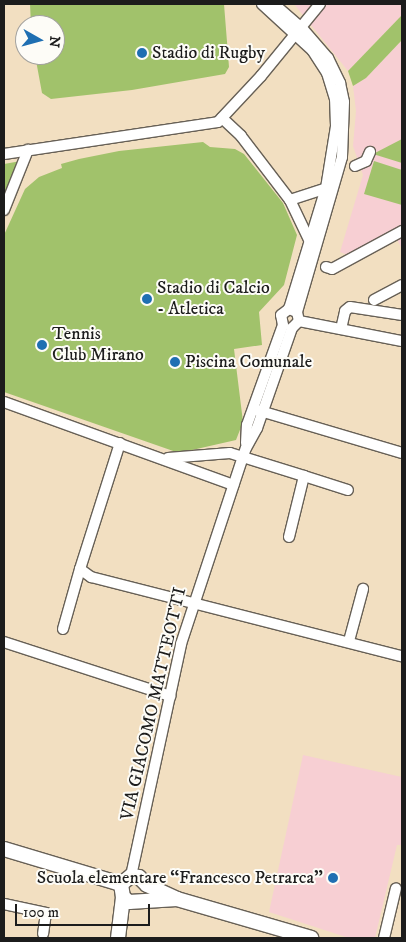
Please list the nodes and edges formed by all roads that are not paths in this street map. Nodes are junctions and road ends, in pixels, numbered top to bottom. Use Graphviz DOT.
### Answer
graph roads {
  1 [pos="268,4"];
  2 [pos="320,4"];
  3 [pos="299,31"];
  4 [pos="222,118"];
  5 [pos="28,150"];
  6 [pos="370,152"];
  7 [pos="4,154"];
  8 [pos="355,166"];
  9 [pos="326,188"];
  10 [pos="290,200"];
  11 [pos="4,210"];
  12 [pos="402,231"];
  13 [pos="310,242"];
  14 [pos="326,267"];
  15 [pos="402,285"];
  16 [pos="374,300"];
  17 [pos="402,315"];
  18 [pos="292,319"];
  19 [pos="341,329"];
  20 [pos="402,341"];
  21 [pos="4,402"];
  22 [pos="258,410"];
  23 [pos="120,443"];
  24 [pos="244,453"];
  25 [pos="402,453"];
  26 [pos="162,458"];
  27 [pos="304,476"];
  28 [pos="233,485"];
  29 [pos="348,490"];
  30 [pos="289,537"];
  31 [pos="80,569"];
  32 [pos="363,589"];
  33 [pos="193,601"];
  34 [pos="63,629"];
  35 [pos="349,641"];
  36 [pos="4,642"];
  37 [pos="402,656"];
  38 [pos="170,696"];
  39 [pos="4,850"];
  40 [pos="396,888"];
  41 [pos="134,889"];
  42 [pos="4,904"];
  43 [pos="119,933"];
  44 [pos="43,934"];
  45 [pos="311,938"];
  46 [pos="384,938"];
  1 -- 3 [label="street, VIA GIACOMO MATTEOTTI"];
  2 -- 3 [label="street"];
  3 -- 4 [label="street"];
  3 -- 9 [label="street, VIA GIACOMO MATTEOTTI"];
  3 -- 18 [label="street, VIA GIACOMO MATTEOTTI"];
  4 -- 5 [label="street"];
  4 -- 10 [label="street"];
  5 -- 7 [label="street"];
  5 -- 11 [label="street"];
  6 -- 8 [label="street"];
  9 -- 10 [label="street"];
  9 -- 13 [label="street, VIA GIACOMO MATTEOTTI"];
  10 -- 13 [label="street"];
  12 -- 14 [label="street"];
  13 -- 18 [label="street, VIA GIACOMO MATTEOTTI"];
  15 -- 16 [label="street"];
  17 -- 19 [label="street"];
  18 -- 19 [label="street"];
  18 -- 22 [label="street, VIA GIACOMO MATTEOTTI"];
  19 -- 20 [label="street"];
  21 -- 23 [label="street"];
  22 -- 24 [label="street, VIA GIACOMO MATTEOTTI"];
  22 -- 25 [label="street"];
  23 -- 26 [label="street"];
  23 -- 31 [label="street"];
  24 -- 26 [label="street"];
  24 -- 27 [label="street"];
  24 -- 28 [label="street, VIA GIACOMO MATTEOTTI"];
  26 -- 28 [label="street"];
  27 -- 29 [label="street"];
  27 -- 30 [label="street"];
  28 -- 33 [label="street, VIA GIACOMO MATTEOTTI"];
  31 -- 33 [label="street"];
  31 -- 34 [label="street"];
  32 -- 35 [label="street"];
  33 -- 35 [label="street"];
  33 -- 38 [label="street, VIA GIACOMO MATTEOTTI"];
  35 -- 37 [label="street"];
  36 -- 38 [label="street"];
  38 -- 41 [label="street, VIA GIACOMO MATTEOTTI"];
  39 -- 41 [label="street"];
  40 -- 46 [label="street"];
  41 -- 43 [label="street"];
  41 -- 45 [label="street"];
  42 -- 44 [label="street"];
}
